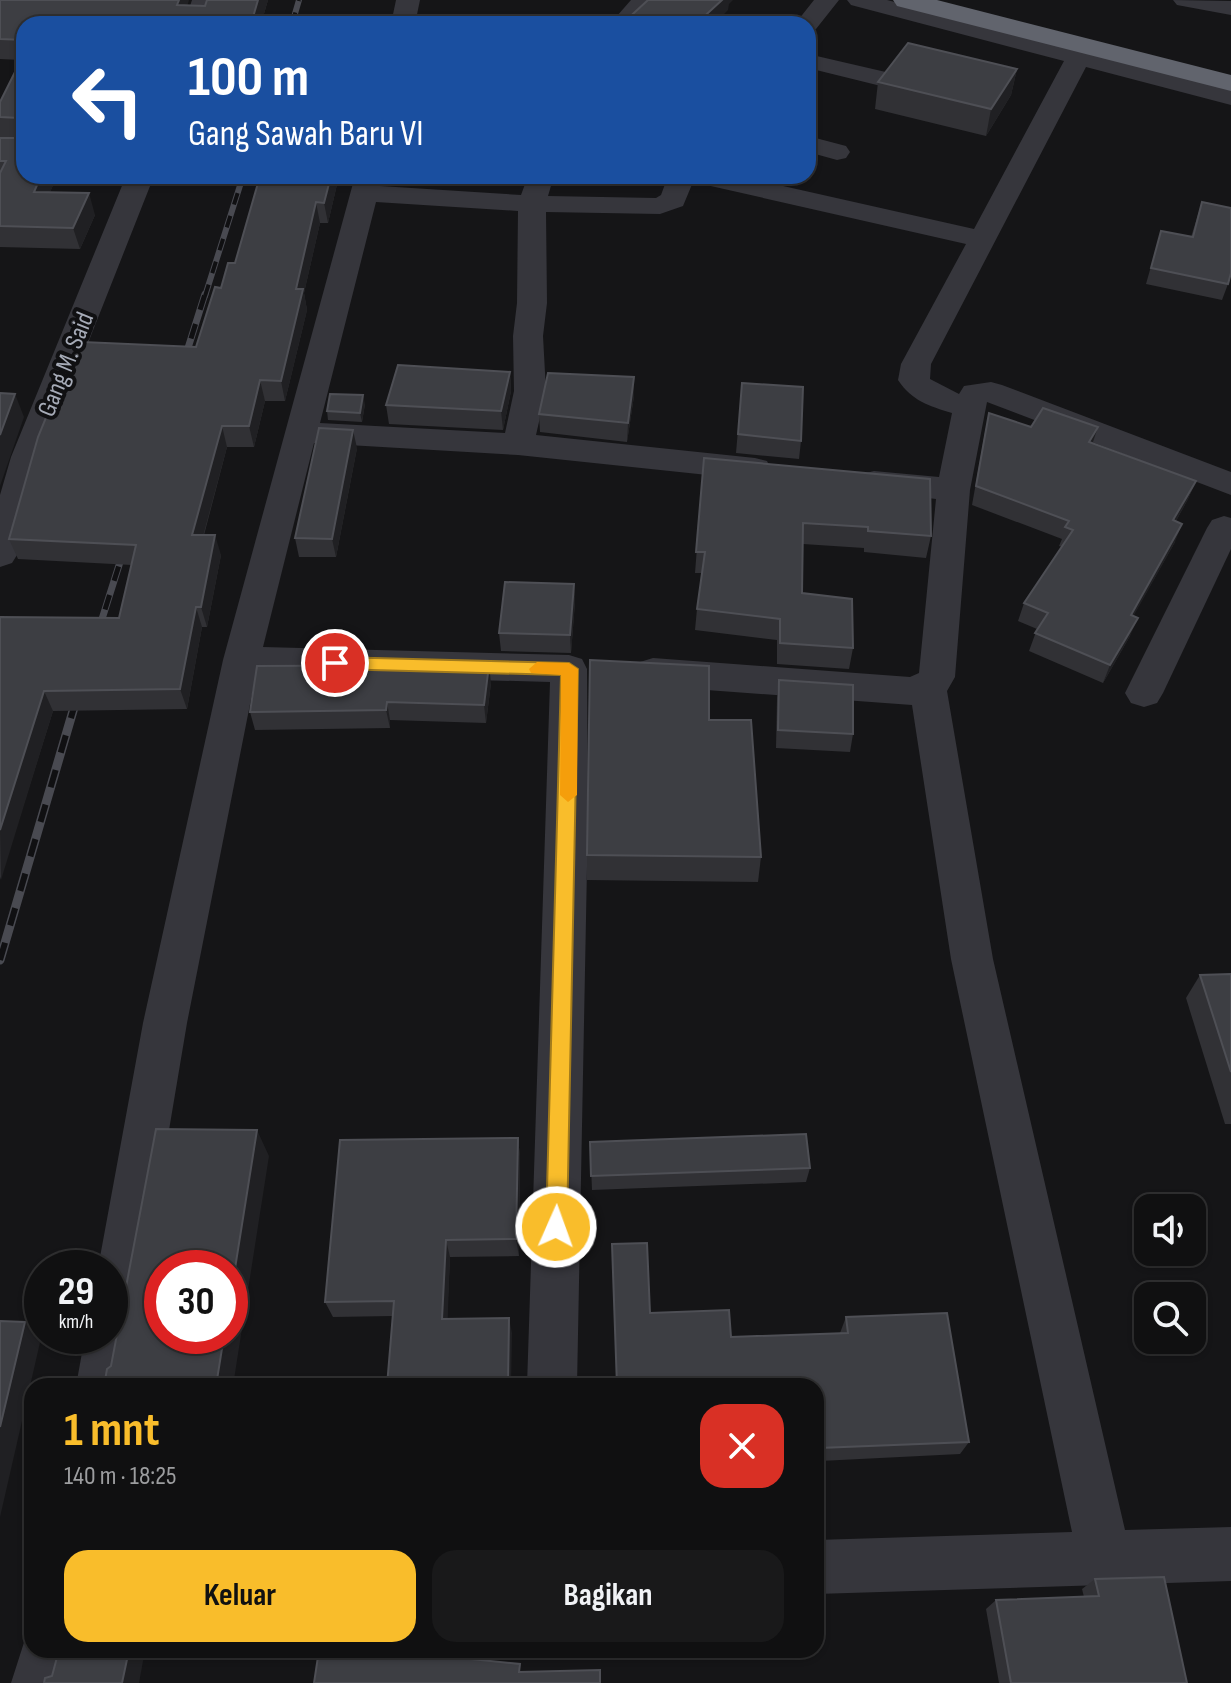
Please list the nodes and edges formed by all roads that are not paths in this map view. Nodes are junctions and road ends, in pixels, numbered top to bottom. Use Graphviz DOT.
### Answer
graph roads {
  1 [pos="644,0"];
  2 [pos="827,0"];
  3 [pos="859,0"];
  4 [pos="906,0"];
  5 [pos="1001,0"];
  6 [pos="1185,0"];
  7 [pos="1231,8"];
  8 [pos="629,16"];
  9 [pos="814,16"];
  10 [pos="1185,45"];
  11 [pos="1079,57"];
  12 [pos="816,63"];
  13 [pos="881,78"];
  14 [pos="1231,83"];
  15 [pos="1231,97"];
  16 [pos="816,146"];
  17 [pos="837,152"];
  18 [pos="137,184"];
  19 [pos="367,184"];
  20 [pos="679,184"];
  21 [pos="738,184"];
  22 [pos="536,190"];
  23 [pos="982,239"];
  24 [pos="969,408"];
  25 [pos="301,432"];
  26 [pos="518,444"];
  27 [pos="786,472"];
  28 [pos="849,479"];
  29 [pos="1231,484"];
  30 [pos="953,490"];
  31 [pos="1229,523"];
  32 [pos="0,555"];
  33 [pos="241,660"];
  34 [pos="596,670"];
  35 [pos="928,688"];
  36 [pos="1144,693"];
  37 [pos="125,1250"];
  38 [pos="107,1354"];
  39 [pos="102,1378"];
  40 [pos="552,1378"];
  41 [pos="1231,1554"];
  42 [pos="1104,1556"];
  43 [pos="824,1567"];
  44 [pos="46,1658"];
  45 [pos="39,1683"];
  1 -- 8 [label="street"];
  2 -- 9 [label="street"];
  3 -- 11 [label="street"];
  4 -- 14 [label="highway"];
  5 -- 10 [label="highway"];
  6 -- 7 [label="street"];
  11 -- 15 [label="street"];
  11 -- 23 [label="street"];
  12 -- 13 [label="street"];
  16 -- 17 [label="street"];
  18 -- 32 [label="street, Gang M. Said"];
  19 -- 22 [label="street"];
  19 -- 25 [label="street"];
  20 -- 22 [label="street"];
  21 -- 23 [label="street"];
  22 -- 26 [label="street"];
  23 -- 24 [label="street"];
  24 -- 29 [label="street"];
  24 -- 30 [label="street"];
  25 -- 26 [label="street"];
  25 -- 33 [label="street"];
  26 -- 27 [label="street"];
  28 -- 30 [label="street"];
  30 -- 35 [label="street"];
  31 -- 36 [label="street"];
  33 -- 34 [label="street"];
  33 -- 37 [label="street"];
  34 -- 35 [label="street"];
  34 -- 40 [label="street"];
  35 -- 42 [label="street"];
  38 -- 39 [label="street"];
  41 -- 42 [label="street"];
  42 -- 43 [label="street"];
  44 -- 45 [label="street"];
}
